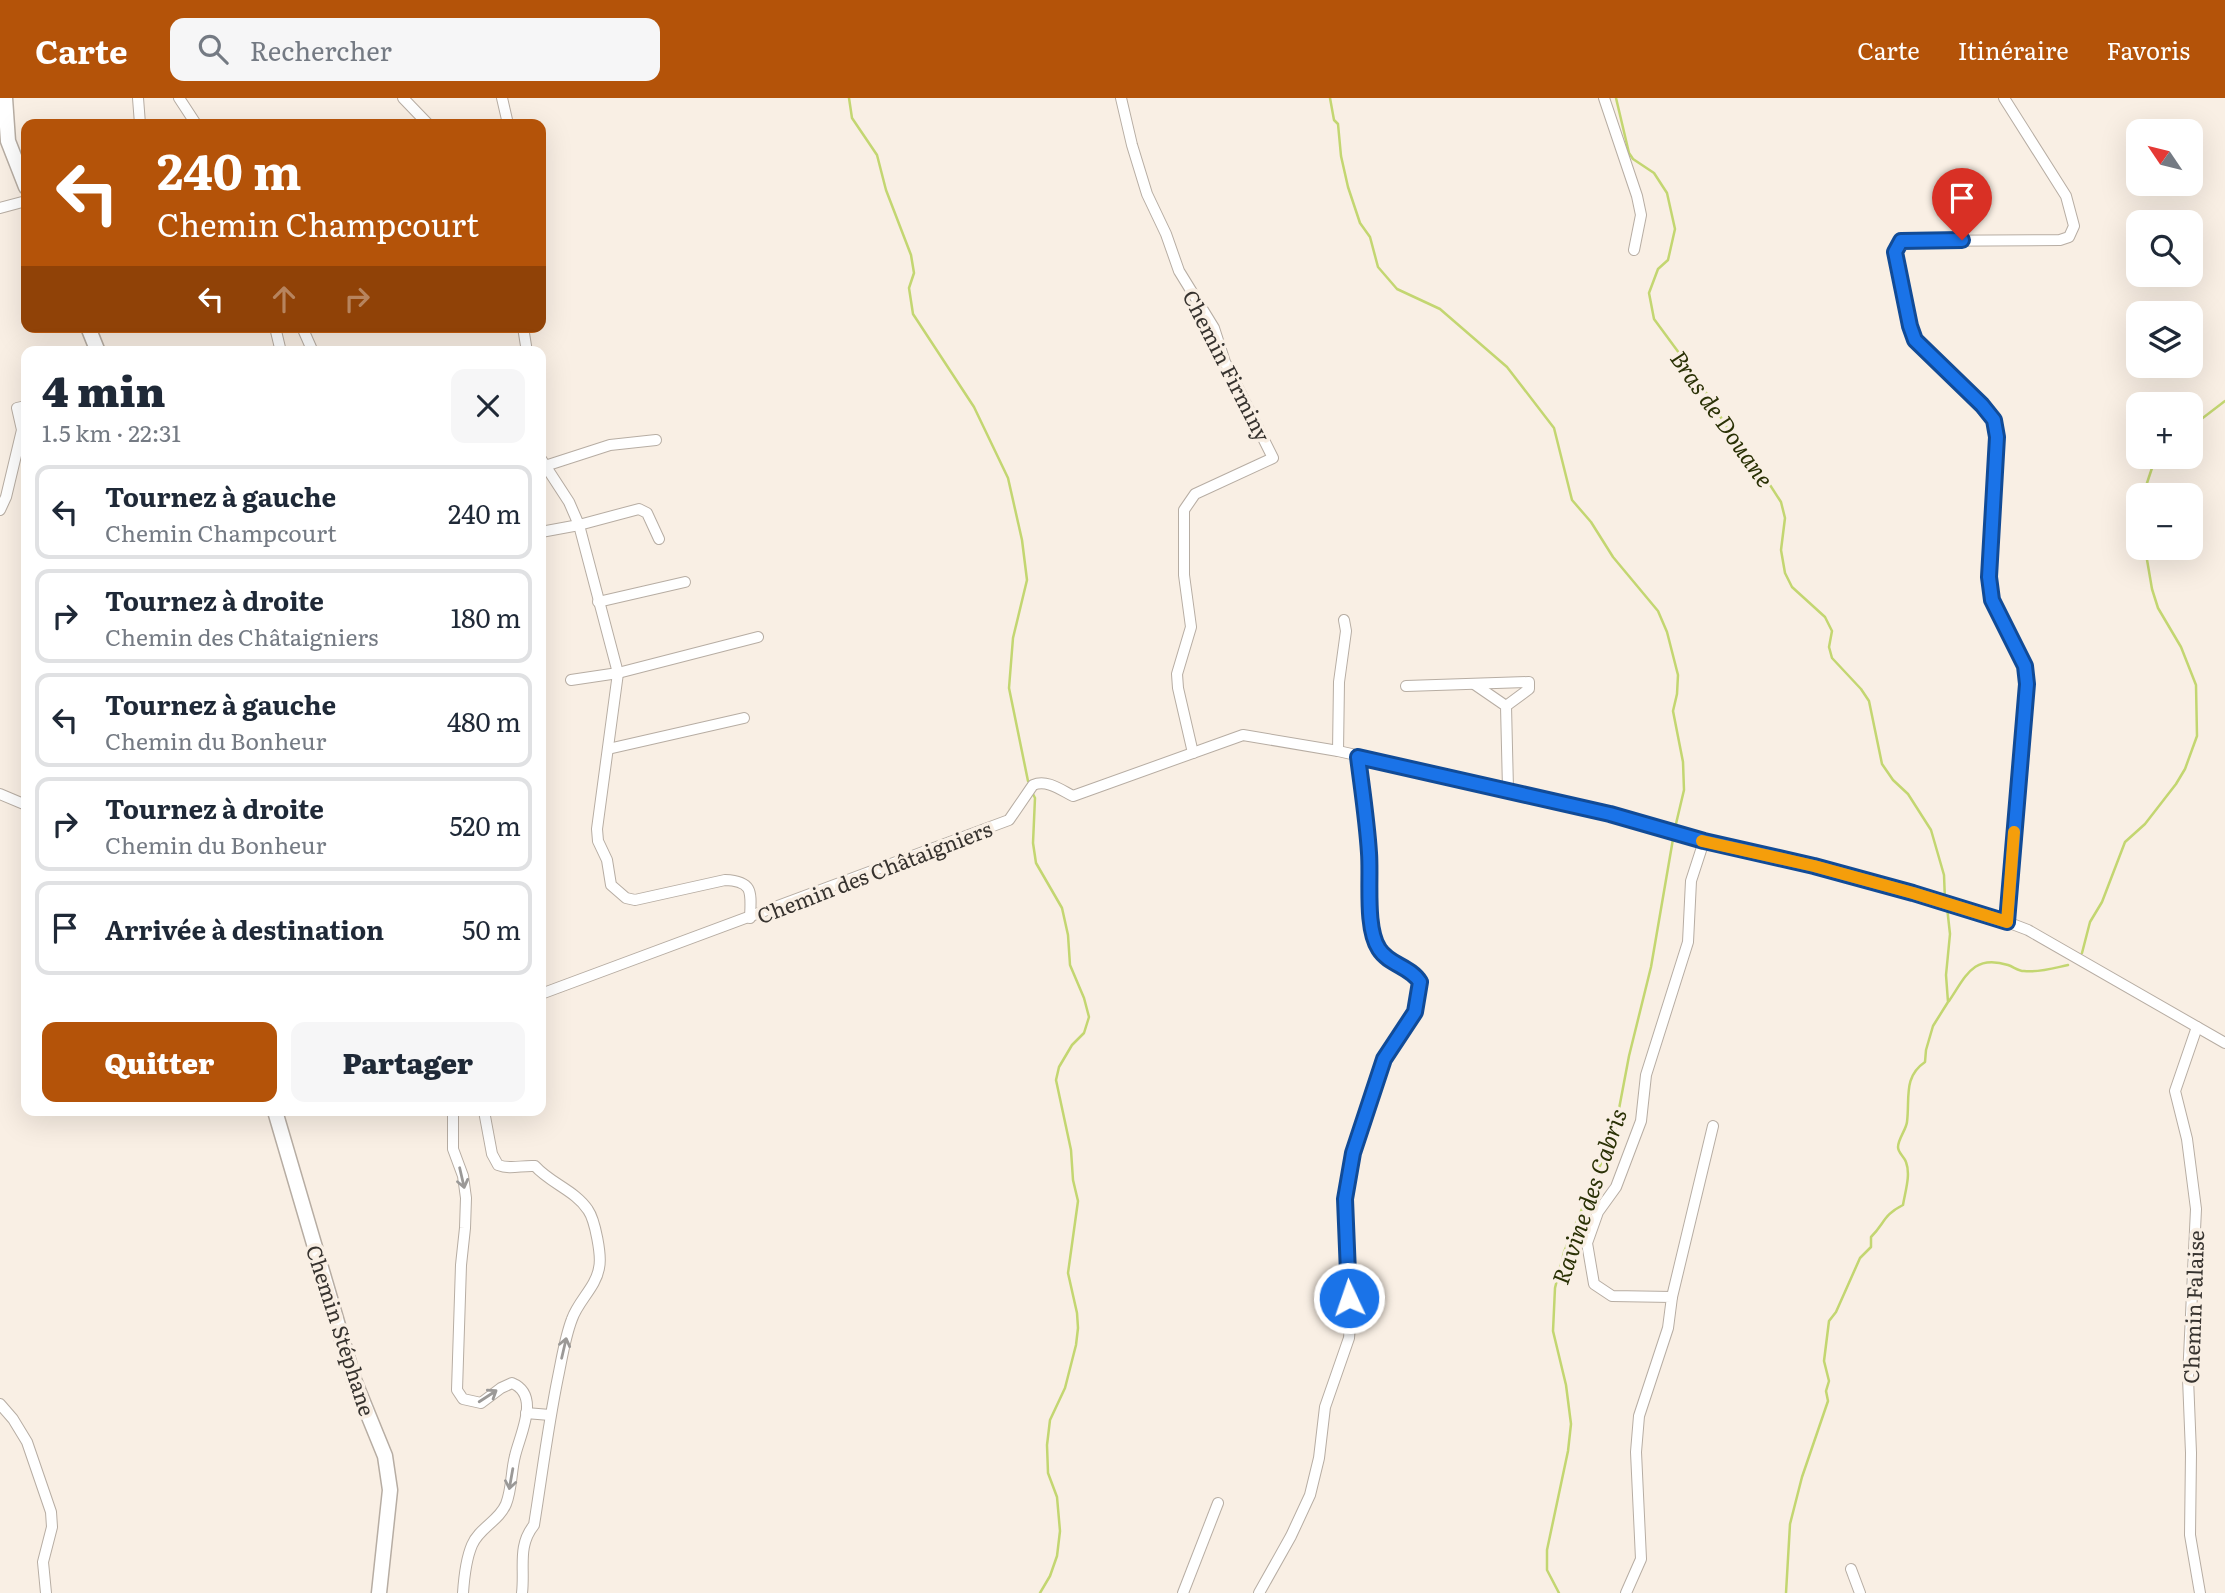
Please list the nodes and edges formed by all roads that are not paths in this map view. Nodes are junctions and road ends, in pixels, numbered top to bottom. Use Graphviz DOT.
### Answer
graph roads {
  1 [pos="5,98"];
  2 [pos="138,98"];
  3 [pos="179,98"];
  4 [pos="403,98"];
  5 [pos="502,98"];
  6 [pos="1121,98"];
  7 [pos="1604,98"];
  8 [pos="2004,98"];
  9 [pos="140,119"];
  10 [pos="193,119"];
  11 [pos="423,119"];
  12 [pos="507,119"];
  13 [pos="21,174"];
  14 [pos="21,202"];
  15 [pos="0,208"];
  16 [pos="1634,250"];
  17 [pos="21,407"];
  18 [pos="21,426"];
  19 [pos="21,434"];
  20 [pos="656,440"];
  21 [pos="546,462"];
  22 [pos="546,468"];
  23 [pos="0,510"];
  24 [pos="579,525"];
  25 [pos="546,531"];
  26 [pos="659,539"];
  27 [pos="685,582"];
  28 [pos="598,602"];
  29 [pos="1345,620"];
  30 [pos="758,637"];
  31 [pos="618,673"];
  32 [pos="571,680"];
  33 [pos="1474,683"];
  34 [pos="1406,686"];
  35 [pos="1506,706"];
  36 [pos="744,718"];
  37 [pos="608,749"];
  38 [pos="1338,751"];
  39 [pos="1193,753"];
  40 [pos="1358,757"];
  41 [pos="1508,789"];
  42 [pos="0,794"];
  43 [pos="21,804"];
  44 [pos="1704,841"];
  45 [pos="750,918"];
  46 [pos="2007,922"];
  47 [pos="546,992"];
  48 [pos="2197,1027"];
  49 [pos="2225,1043"];
  50 [pos="276,1116"];
  51 [pos="453,1116"];
  52 [pos="485,1116"];
  53 [pos="1713,1126"];
  54 [pos="1672,1297"];
  55 [pos="0,1404"];
  56 [pos="526,1413"];
  57 [pos="550,1415"];
  58 [pos="1218,1503"];
  59 [pos="1851,1569"];
  60 [pos="46,1593"];
  61 [pos="379,1593"];
  62 [pos="463,1593"];
  63 [pos="522,1593"];
  64 [pos="1182,1593"];
  65 [pos="1259,1593"];
  66 [pos="1626,1593"];
  67 [pos="1860,1593"];
  68 [pos="2200,1593"];
  1 -- 13 [label="main road"];
  2 -- 9 [label="street"];
  3 -- 10 [label="street"];
  4 -- 11 [label="street"];
  5 -- 12 [label="street"];
  6 -- 39 [label="street, Chemin Firminy"];
  7 -- 16 [label="street"];
  8 -- 46 [label="street"];
  14 -- 15 [label="street"];
  17 -- 18 [label="street"];
  19 -- 23 [label="street"];
  20 -- 21 [label="street"];
  22 -- 24 [label="street"];
  24 -- 25 [label="street"];
  24 -- 26 [label="street"];
  24 -- 28 [label="street"];
  27 -- 28 [label="street"];
  28 -- 31 [label="street"];
  29 -- 38 [label="street"];
  30 -- 31 [label="street"];
  31 -- 32 [label="street"];
  31 -- 37 [label="street"];
  33 -- 34 [label="street"];
  33 -- 35 [label="street"];
  33 -- 35 [label="street"];
  35 -- 41 [label="street"];
  36 -- 37 [label="street"];
  37 -- 45 [label="street"];
  38 -- 39 [label="street, Chemin des Châtaigniers"];
  38 -- 40 [label="street, Chemin des Châtaigniers"];
  39 -- 45 [label="street, Chemin des Châtaigniers"];
  40 -- 41 [label="street, Chemin des Châtaigniers"];
  40 -- 65 [label="street"];
  41 -- 44 [label="street, Chemin des Châtaigniers"];
  42 -- 43 [label="street"];
  44 -- 46 [label="street, Chemin des Châtaigniers"];
  44 -- 54 [label="street"];
  45 -- 47 [label="street, Chemin des Châtaigniers"];
  46 -- 48 [label="street, Chemin des Châtaigniers"];
  48 -- 49 [label="street, Chemin des Châtaigniers"];
  48 -- 68 [label="street, Chemin Falaise"];
  50 -- 61 [label="main road, Chemin Stéphane"];
  51 -- 56 [label="street, one-way"];
  57 -- 52 [label="street, one-way"];
  53 -- 54 [label="street"];
  54 -- 66 [label="street"];
  55 -- 60 [label="street"];
  56 -- 57 [label="street"];
  56 -- 62 [label="street, one-way"];
  57 -- 63 [label="street"];
  58 -- 64 [label="street"];
  59 -- 67 [label="street"];
}
